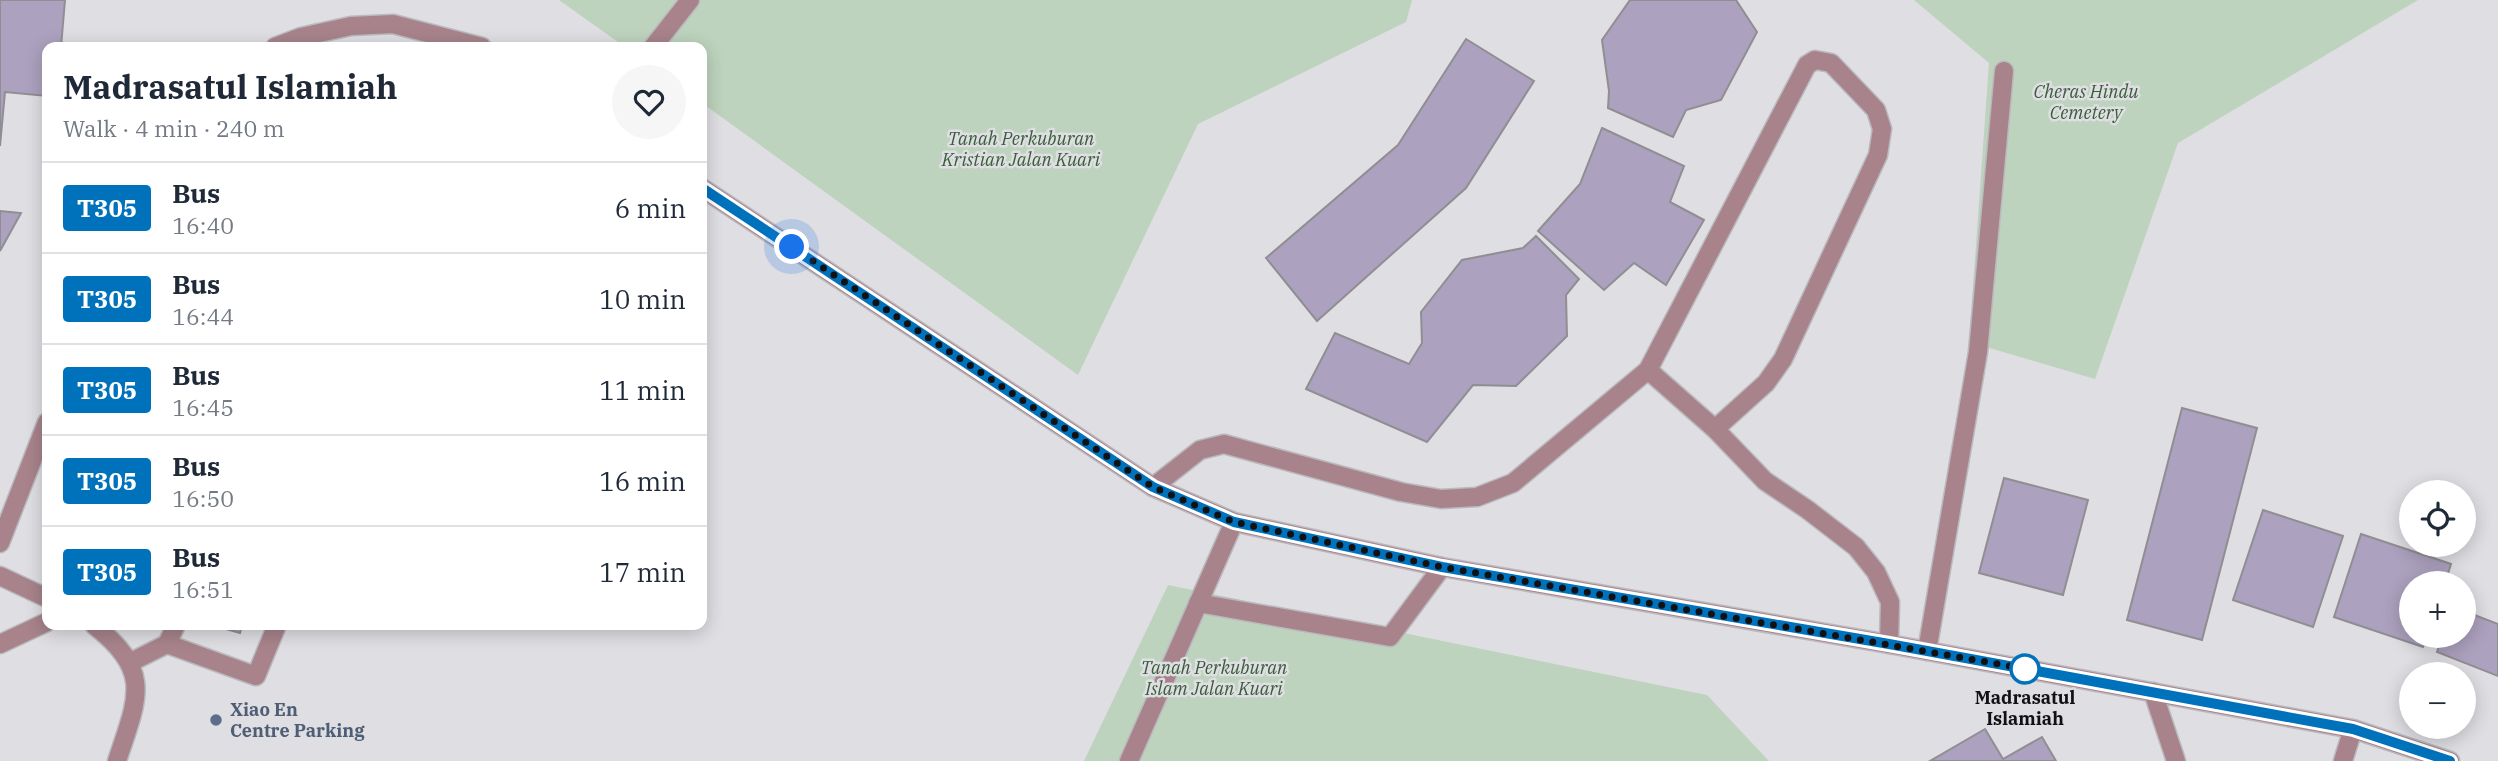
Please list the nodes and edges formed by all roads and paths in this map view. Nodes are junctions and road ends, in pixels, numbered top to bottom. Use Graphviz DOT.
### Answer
graph roads {
  1 [pos="690,0"];
  2 [pos="288,42"];
  3 [pos="463,42"];
  4 [pos="657,42"];
  5 [pos="2004,71"];
  6 [pos="707,191"];
  7 [pos="1648,370"];
  8 [pos="1715,429"];
  9 [pos="42,435"];
  10 [pos="1153,487"];
  11 [pos="1234,522"];
  12 [pos="0,543"];
  13 [pos="1442,567"];
  14 [pos="0,576"];
  15 [pos="42,596"];
  16 [pos="1198,603"];
  17 [pos="42,624"];
  18 [pos="100,630"];
  19 [pos="174,630"];
  20 [pos="275,630"];
  21 [pos="0,643"];
  22 [pos="167,644"];
  23 [pos="1889,644"];
  24 [pos="1927,651"];
  25 [pos="131,662"];
  26 [pos="2153,692"];
  27 [pos="2353,729"];
  28 [pos="117,761"];
  29 [pos="1129,761"];
  30 [pos="2176,761"];
  31 [pos="2343,761"];
  32 [pos="2451,761"];
  1 -- 4 [label="street"];
  2 -- 3 [label="street"];
  5 -- 24 [label="street"];
  6 -- 10 [label="street"];
  7 -- 8 [label="street"];
  7 -- 8 [label="street"];
  7 -- 10 [label="street"];
  8 -- 23 [label="street"];
  9 -- 12 [label="street"];
  10 -- 11 [label="street"];
  11 -- 13 [label="street"];
  11 -- 16 [label="street"];
  13 -- 16 [label="street"];
  13 -- 23 [label="street"];
  14 -- 15 [label="street"];
  16 -- 29 [label="street"];
  17 -- 21 [label="street"];
  18 -- 25 [label="street"];
  19 -- 22 [label="street"];
  20 -- 22 [label="street"];
  22 -- 25 [label="street"];
  23 -- 24 [label="street"];
  24 -- 26 [label="street"];
  25 -- 28 [label="street"];
  26 -- 27 [label="street"];
  26 -- 30 [label="street"];
  27 -- 31 [label="street"];
  27 -- 32 [label="street"];
}
